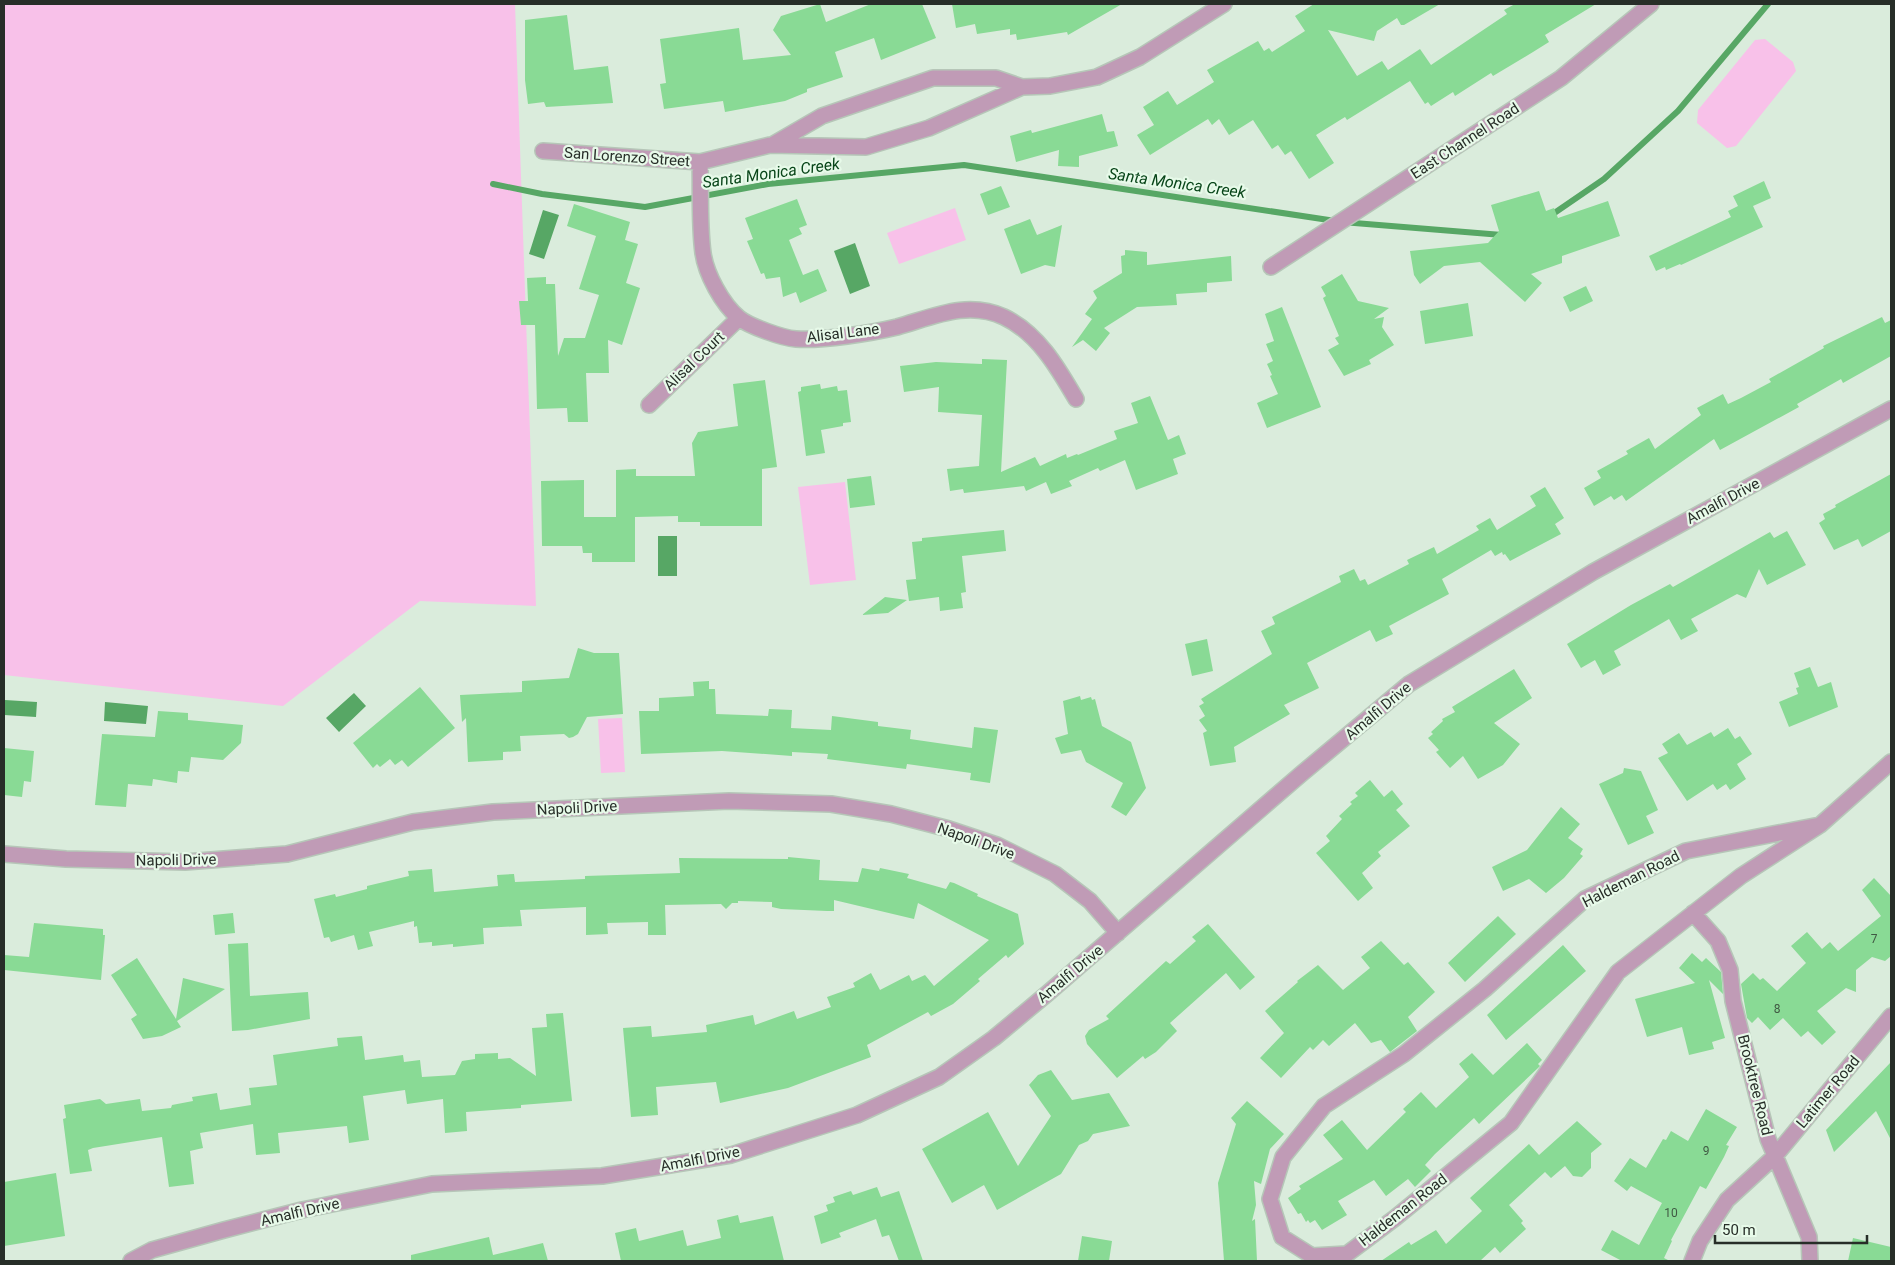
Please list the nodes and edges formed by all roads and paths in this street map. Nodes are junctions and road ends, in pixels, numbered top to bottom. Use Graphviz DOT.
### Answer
graph roads {
  1 [pos="1224,4"];
  2 [pos="1651,4"];
  3 [pos="1022,87"];
  4 [pos="770,145"];
  5 [pos="543,152"];
  6 [pos="700,162"];
  7 [pos="1271,267"];
  8 [pos="739,318"];
  9 [pos="1076,398"];
  10 [pos="649,405"];
  11 [pos="1891,409"];
  12 [pos="1891,762"];
  13 [pos="1820,825"];
  14 [pos="4,854"];
  15 [pos="1693,913"];
  16 [pos="1118,933"];
  17 [pos="1891,1016"];
  18 [pos="1775,1156"];
  19 [pos="131,1261"];
  20 [pos="1692,1261"];
  21 [pos="1810,1261"];
  1 -- 3 [label="street, San Lorenzo Street"];
  2 -- 7 [label="street, East Channel Road"];
  3 -- 4 [label="street, San Lorenzo Street"];
  3 -- 4 [label="street, San Lorenzo Street"];
  4 -- 6 [label="street, San Lorenzo Street"];
  5 -- 6 [label="street, San Lorenzo Street"];
  6 -- 8 [label="street, Alisal Lane"];
  8 -- 9 [label="street, Alisal Lane"];
  8 -- 10 [label="street, Alisal Court"];
  11 -- 16 [label="street, Amalfi Drive"];
  12 -- 13 [label="street, Haldeman Road"];
  13 -- 15 [label="street, Haldeman Road"];
  13 -- 15 [label="street, Haldeman Road"];
  14 -- 16 [label="street, Napoli Drive"];
  15 -- 18 [label="street, Brooktree Road"];
  16 -- 19 [label="street, Amalfi Drive"];
  17 -- 18 [label="street, Latimer Road"];
  18 -- 20 [label="street, Latimer Road"];
  18 -- 21 [label="street, Brooktree Road"];
}
